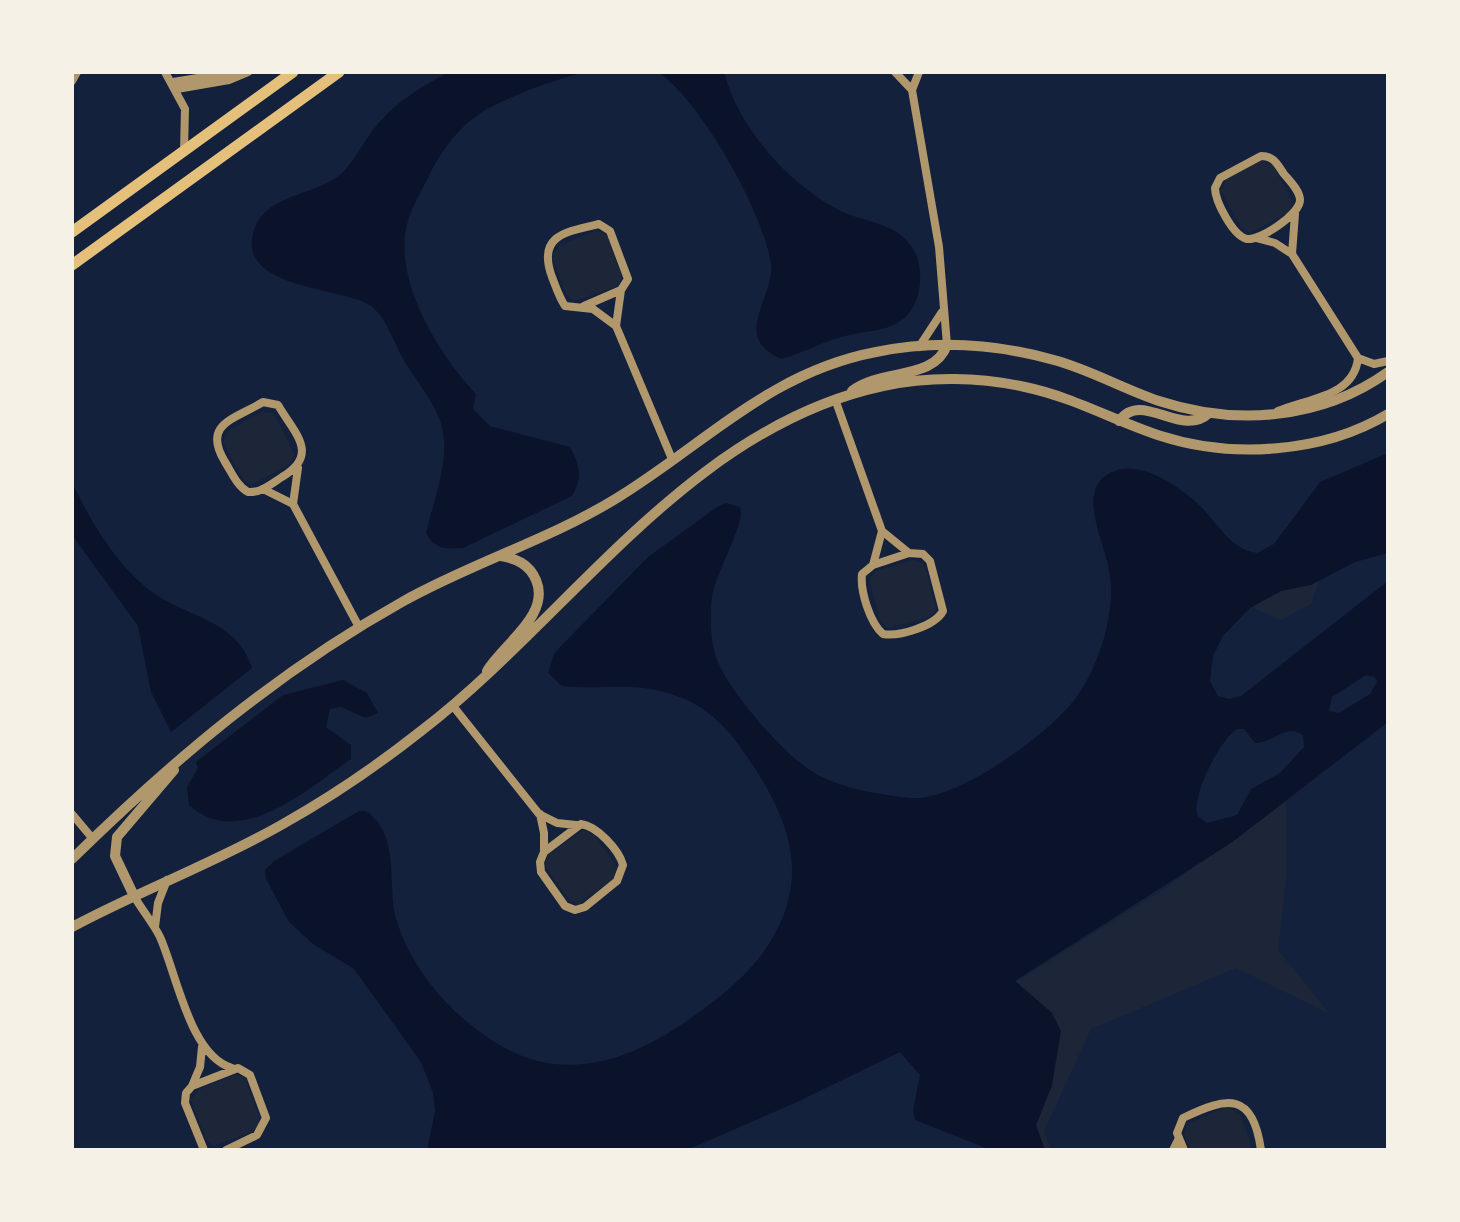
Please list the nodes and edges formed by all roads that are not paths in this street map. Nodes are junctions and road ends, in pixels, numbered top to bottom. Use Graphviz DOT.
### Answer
graph roads {
  1 [pos="77,72"];
  2 [pos="165,72"];
  3 [pos="234,72"];
  4 [pos="245,72"];
  5 [pos="293,72"];
  6 [pos="339,72"];
  7 [pos="895,72"];
  8 [pos="919,72"];
  9 [pos="72,81"];
  10 [pos="175,86"];
  11 [pos="912,90"];
  12 [pos="184,151"];
  13 [pos="1295,214"];
  14 [pos="72,232"];
  15 [pos="1256,238"];
  16 [pos="1292,254"];
  17 [pos="72,265"];
  18 [pos="621,290"];
  19 [pos="584,306"];
  20 [pos="943,312"];
  21 [pos="616,326"];
  22 [pos="947,345"];
  23 [pos="919,347"];
  24 [pos="1358,358"];
  25 [pos="1388,361"];
  26 [pos="1388,372"];
  27 [pos="847,395"];
  28 [pos="835,399"];
  29 [pos="1209,413"];
  30 [pos="1388,414"];
  31 [pos="1265,416"];
  32 [pos="1119,421"];
  33 [pos="672,459"];
  34 [pos="298,468"];
  35 [pos="263,489"];
  36 [pos="293,504"];
  37 [pos="882,531"];
  38 [pos="909,553"];
  39 [pos="501,556"];
  40 [pos="873,565"];
  41 [pos="359,627"];
  42 [pos="480,684"];
  43 [pos="453,706"];
  44 [pos="186,752"];
  45 [pos="72,814"];
  46 [pos="539,814"];
  47 [pos="577,825"];
  48 [pos="93,839"];
  49 [pos="544,852"];
  50 [pos="72,859"];
  51 [pos="167,880"];
  52 [pos="134,896"];
  53 [pos="72,927"];
  54 [pos="155,928"];
  55 [pos="202,1046"];
  56 [pos="233,1068"];
  57 [pos="192,1086"];
  58 [pos="1179,1138"];
  59 [pos="204,1150"];
  60 [pos="226,1150"];
  61 [pos="1173,1150"];
  62 [pos="1184,1150"];
  63 [pos="1261,1150"];
  1 -- 9 [label="street"];
  2 -- 10 [label="street"];
  3 -- 10 [label="street"];
  4 -- 10 [label="street"];
  5 -- 12 [label="main road"];
  6 -- 17 [label="main road"];
  7 -- 11 [label="street"];
  8 -- 11 [label="street"];
  10 -- 12 [label="street"];
  11 -- 20 [label="street"];
  12 -- 14 [label="main road"];
  13 -- 15 [label="street"];
  13 -- 15 [label="street"];
  13 -- 16 [label="street"];
  15 -- 16 [label="street"];
  16 -- 24 [label="street"];
  18 -- 19 [label="street"];
  18 -- 19 [label="street"];
  18 -- 21 [label="street"];
  19 -- 21 [label="street"];
  20 -- 22 [label="street"];
  20 -- 23 [label="street"];
  21 -- 33 [label="street"];
  22 -- 23 [label="street"];
  22 -- 27 [label="street"];
  22 -- 29 [label="street"];
  23 -- 33 [label="street"];
  24 -- 25 [label="street"];
  24 -- 31 [label="street"];
  26 -- 31 [label="street"];
  27 -- 28 [label="street"];
  27 -- 32 [label="street"];
  28 -- 37 [label="street"];
  28 -- 42 [label="street"];
  29 -- 31 [label="street"];
  29 -- 32 [label="street"];
  30 -- 32 [label="street"];
  33 -- 39 [label="street"];
  34 -- 35 [label="street"];
  34 -- 35 [label="street"];
  34 -- 36 [label="street"];
  35 -- 36 [label="street"];
  36 -- 41 [label="street"];
  37 -- 38 [label="street"];
  37 -- 40 [label="street"];
  38 -- 40 [label="street"];
  38 -- 40 [label="street"];
  39 -- 41 [label="street"];
  39 -- 42 [label="street"];
  41 -- 44 [label="street"];
  42 -- 43 [label="street"];
  43 -- 46 [label="street"];
  43 -- 51 [label="street"];
  44 -- 48 [label="street"];
  44 -- 52 [label="street"];
  45 -- 48 [label="street"];
  46 -- 47 [label="street"];
  46 -- 49 [label="street"];
  47 -- 49 [label="street"];
  47 -- 49 [label="street"];
  48 -- 50 [label="street"];
  51 -- 52 [label="street"];
  51 -- 54 [label="street"];
  52 -- 53 [label="street"];
  52 -- 54 [label="street"];
  54 -- 55 [label="street"];
  55 -- 56 [label="street"];
  55 -- 57 [label="street"];
  56 -- 57 [label="street"];
  56 -- 60 [label="street"];
  57 -- 59 [label="street"];
  58 -- 61 [label="street"];
  58 -- 62 [label="street"];
  58 -- 63 [label="street"];
}
